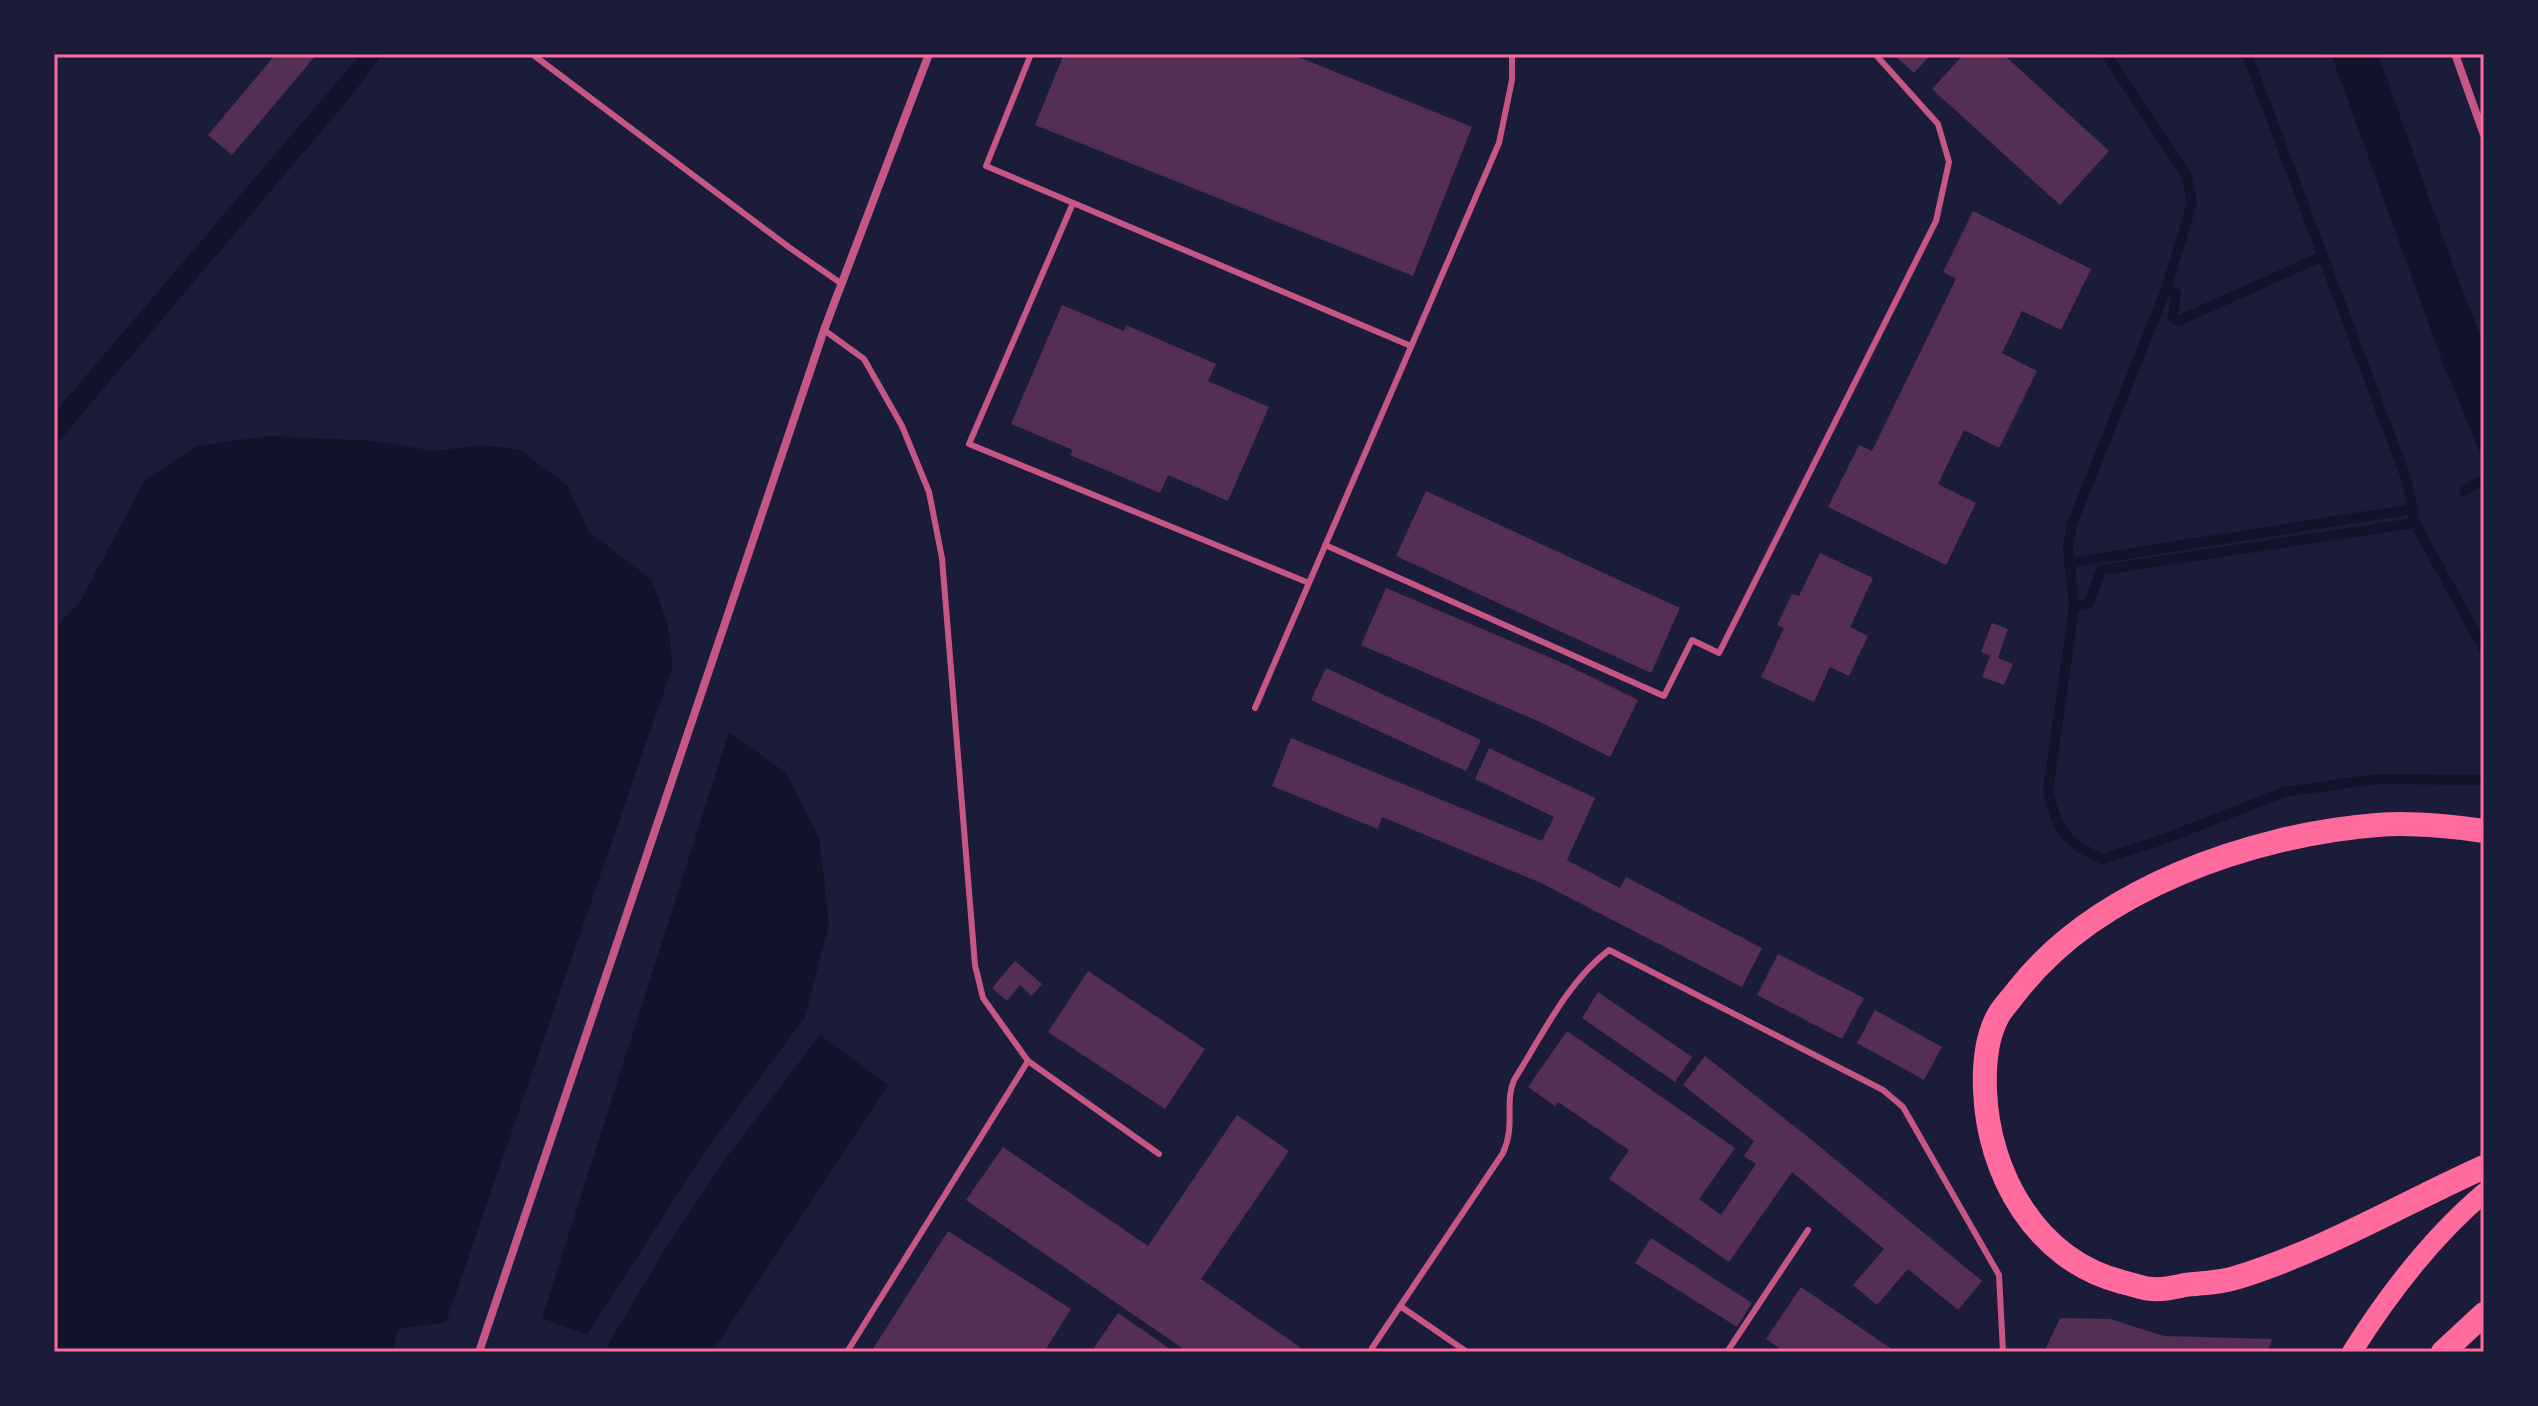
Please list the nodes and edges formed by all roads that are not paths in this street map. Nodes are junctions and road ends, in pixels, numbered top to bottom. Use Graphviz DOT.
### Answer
graph roads {
  1 [pos="532,54"];
  2 [pos="929,54"];
  3 [pos="1031,54"];
  4 [pos="1512,54"];
  5 [pos="1875,54"];
  6 [pos="2455,54"];
  7 [pos="2484,135"];
  8 [pos="1073,203"];
  9 [pos="842,284"];
  10 [pos="824,330"];
  11 [pos="1411,346"];
  12 [pos="1325,545"];
  13 [pos="1309,583"];
  14 [pos="1255,708"];
  15 [pos="2484,831"];
  16 [pos="1028,1061"];
  17 [pos="1159,1154"];
  18 [pos="2484,1167"];
  19 [pos="2484,1193"];
  20 [pos="1808,1230"];
  21 [pos="1400,1306"];
  22 [pos="2484,1314"];
  23 [pos="1372,1348"];
  24 [pos="479,1352"];
  25 [pos="847,1352"];
  26 [pos="1467,1352"];
  27 [pos="1727,1352"];
  28 [pos="2003,1352"];
  29 [pos="2352,1352"];
  30 [pos="2443,1352"];
  1 -- 9 [label="lane"];
  2 -- 9 [label="street"];
  3 -- 8 [label="lane"];
  4 -- 11 [label="lane"];
  5 -- 12 [label="lane"];
  6 -- 7 [label="street"];
  8 -- 11 [label="lane"];
  8 -- 13 [label="lane"];
  9 -- 10 [label="street"];
  10 -- 16 [label="lane"];
  10 -- 24 [label="street"];
  11 -- 12 [label="lane"];
  12 -- 13 [label="lane"];
  13 -- 14 [label="lane"];
  15 -- 18 [label="highway"];
  16 -- 17 [label="lane"];
  16 -- 25 [label="lane"];
  19 -- 29 [label="main road"];
  20 -- 27 [label="lane"];
  21 -- 23 [label="lane"];
  21 -- 26 [label="lane"];
  21 -- 28 [label="lane"];
  22 -- 30 [label="highway"];
}
